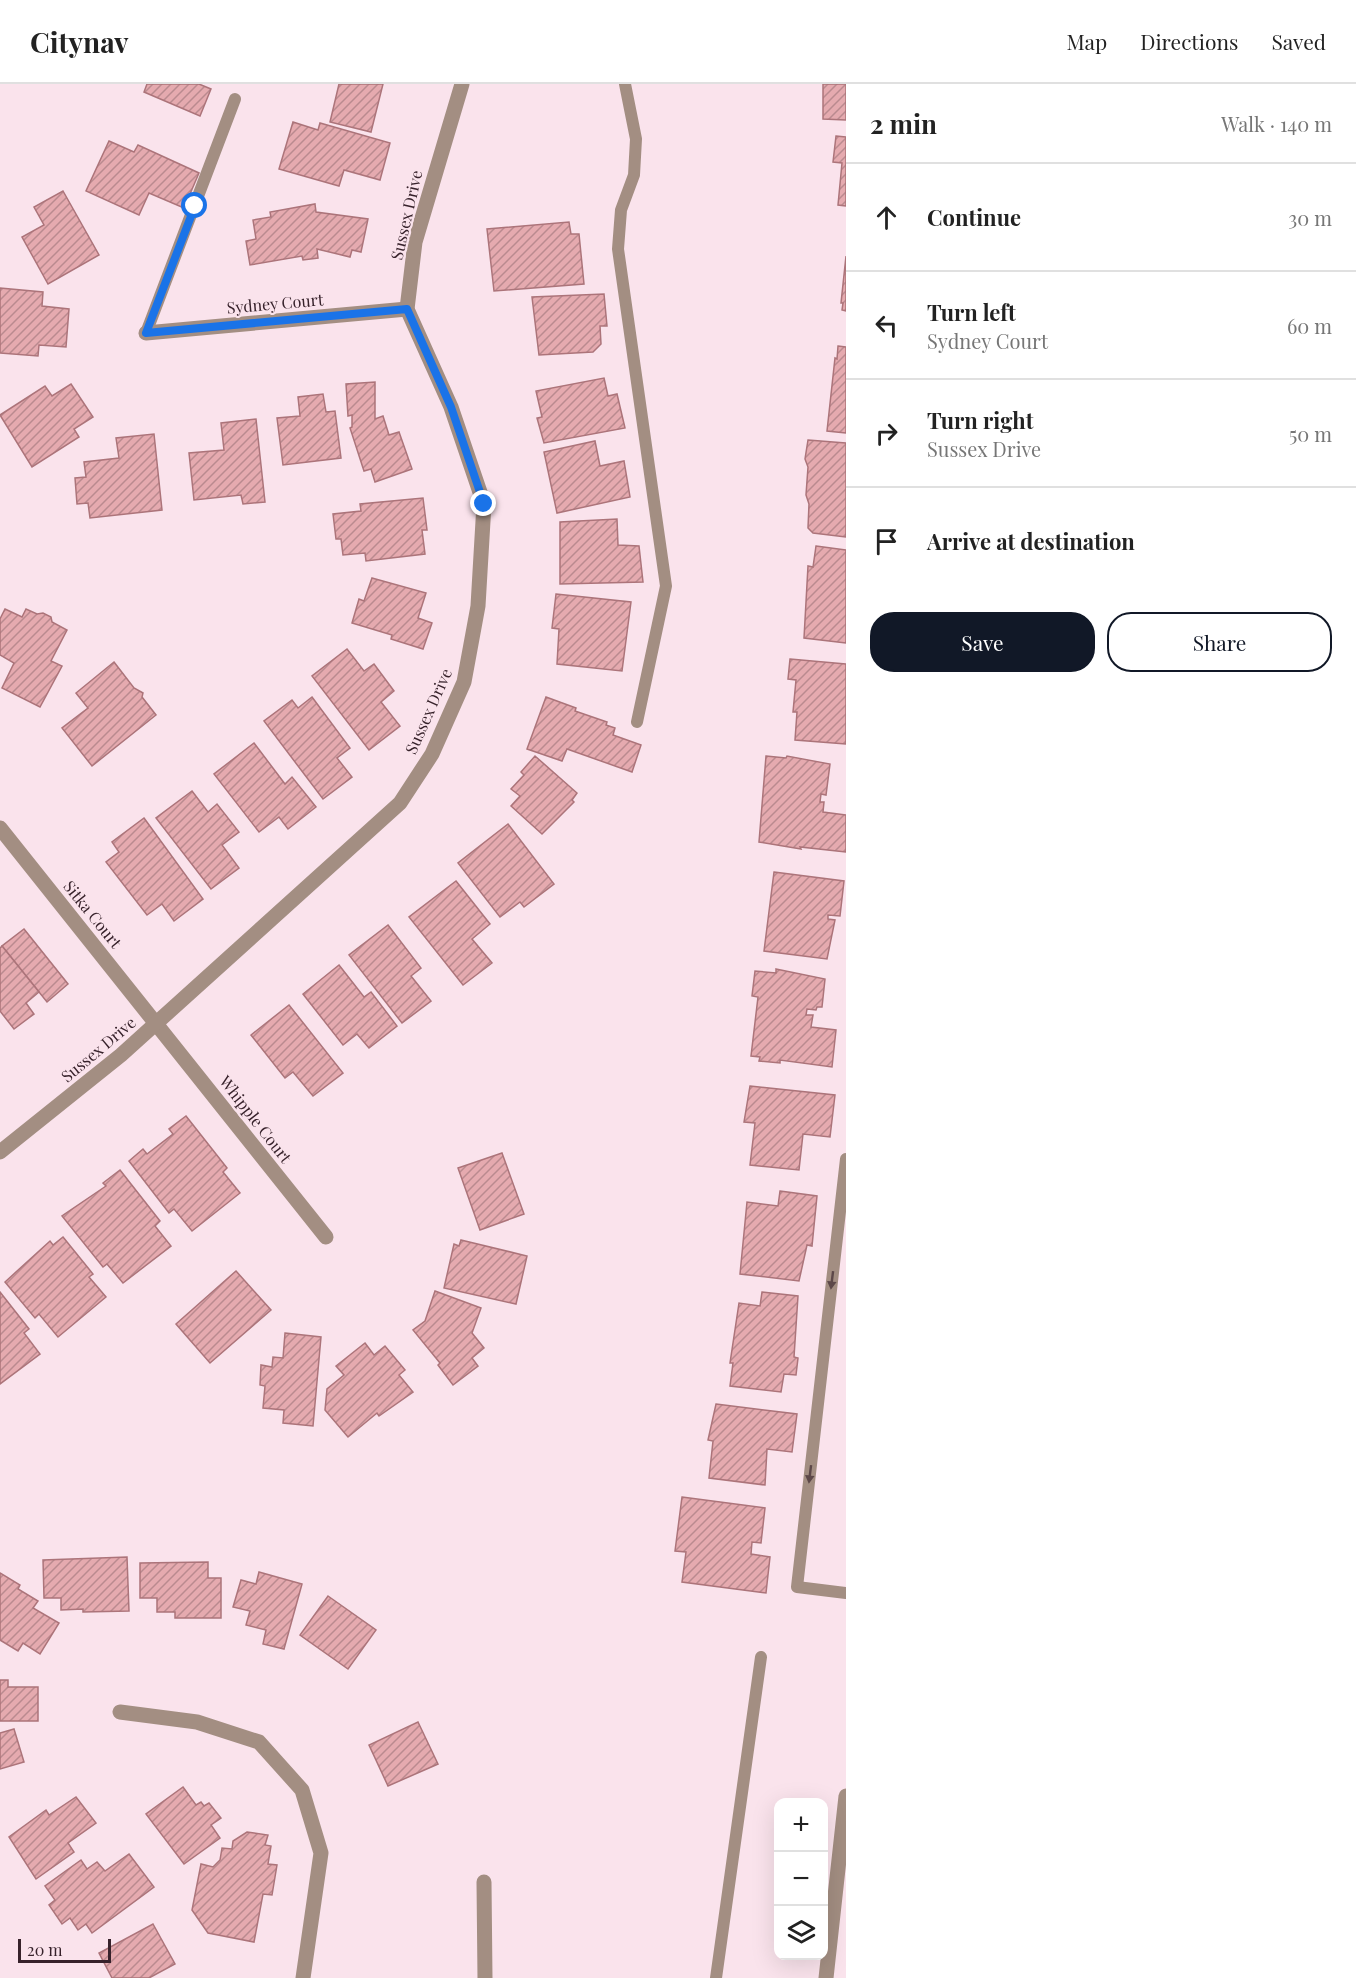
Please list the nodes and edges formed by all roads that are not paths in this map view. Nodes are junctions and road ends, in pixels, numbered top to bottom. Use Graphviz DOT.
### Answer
graph roads {
  1 [pos="462,84"];
  2 [pos="625,84"];
  3 [pos="235,99"];
  4 [pos="407,309"];
  5 [pos="146,333"];
  6 [pos="637,722"];
  7 [pos="0,828"];
  8 [pos="157,1022"];
  9 [pos="0,1152"];
  10 [pos="846,1159"];
  11 [pos="326,1238"];
  12 [pos="846,1593"];
  13 [pos="761,1657"];
  14 [pos="120,1712"];
  15 [pos="846,1796"];
  16 [pos="484,1882"];
  17 [pos="303,1978"];
  18 [pos="485,1978"];
  19 [pos="716,1978"];
  20 [pos="826,1978"];
  1 -- 4 [label="street, Sussex Drive"];
  2 -- 6 [label="lane"];
  3 -- 5 [label="lane"];
  4 -- 5 [label="street, Sydney Court"];
  4 -- 8 [label="street, Sussex Drive"];
  7 -- 8 [label="street, Sitka Court"];
  8 -- 9 [label="street, Sussex Drive"];
  8 -- 11 [label="street, Whipple Court"];
  10 -- 12 [label="lane, one-way"];
  13 -- 19 [label="lane"];
  14 -- 17 [label="street"];
  15 -- 20 [label="street"];
  16 -- 18 [label="street"];
}
